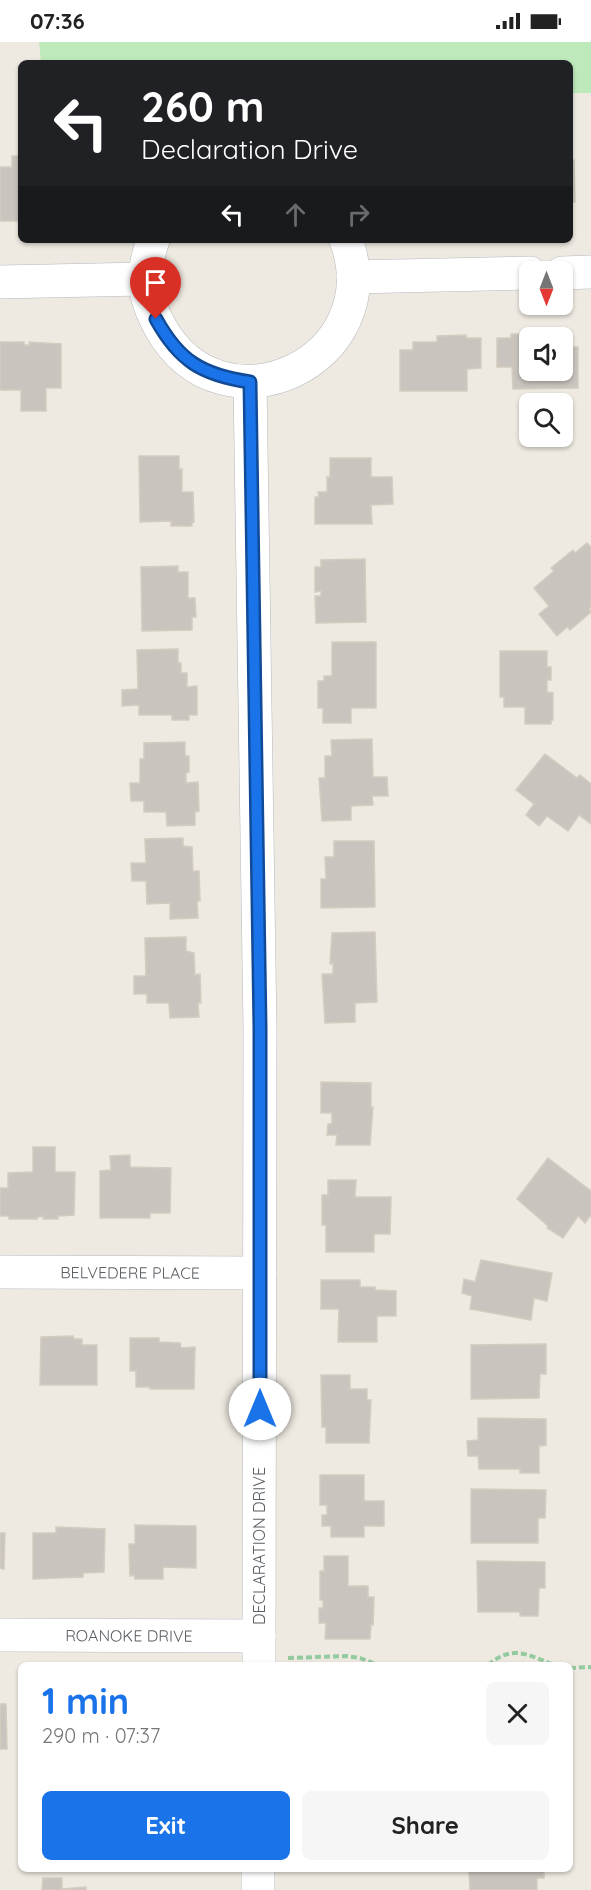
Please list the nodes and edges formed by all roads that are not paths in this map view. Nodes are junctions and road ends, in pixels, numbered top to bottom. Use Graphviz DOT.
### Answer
graph roads {
  1 [pos="152,243"];
  2 [pos="347,243"];
  3 [pos="591,272"];
  4 [pos="519,273"];
  5 [pos="573,273"];
  6 [pos="353,277"];
  7 [pos="143,279"];
  8 [pos="0,282"];
  9 [pos="250,382"];
  10 [pos="0,1272"];
  11 [pos="260,1273"];
  12 [pos="0,1635"];
  13 [pos="259,1653"];
  14 [pos="258,1872"];
  15 [pos="258,1890"];
  1 -- 7 [label="street"];
  2 -- 6 [label="street"];
  3 -- 5 [label="street"];
  4 -- 6 [label="street"];
  6 -- 9 [label="street"];
  7 -- 8 [label="street"];
  7 -- 9 [label="street"];
  9 -- 11 [label="street, DECLARATION DRIVE"];
  10 -- 11 [label="street, BELVEDERE PLACE"];
  11 -- 13 [label="street, DECLARATION DRIVE"];
  12 -- 13 [label="street, ROANOKE DRIVE"];
  14 -- 15 [label="street"];
}
